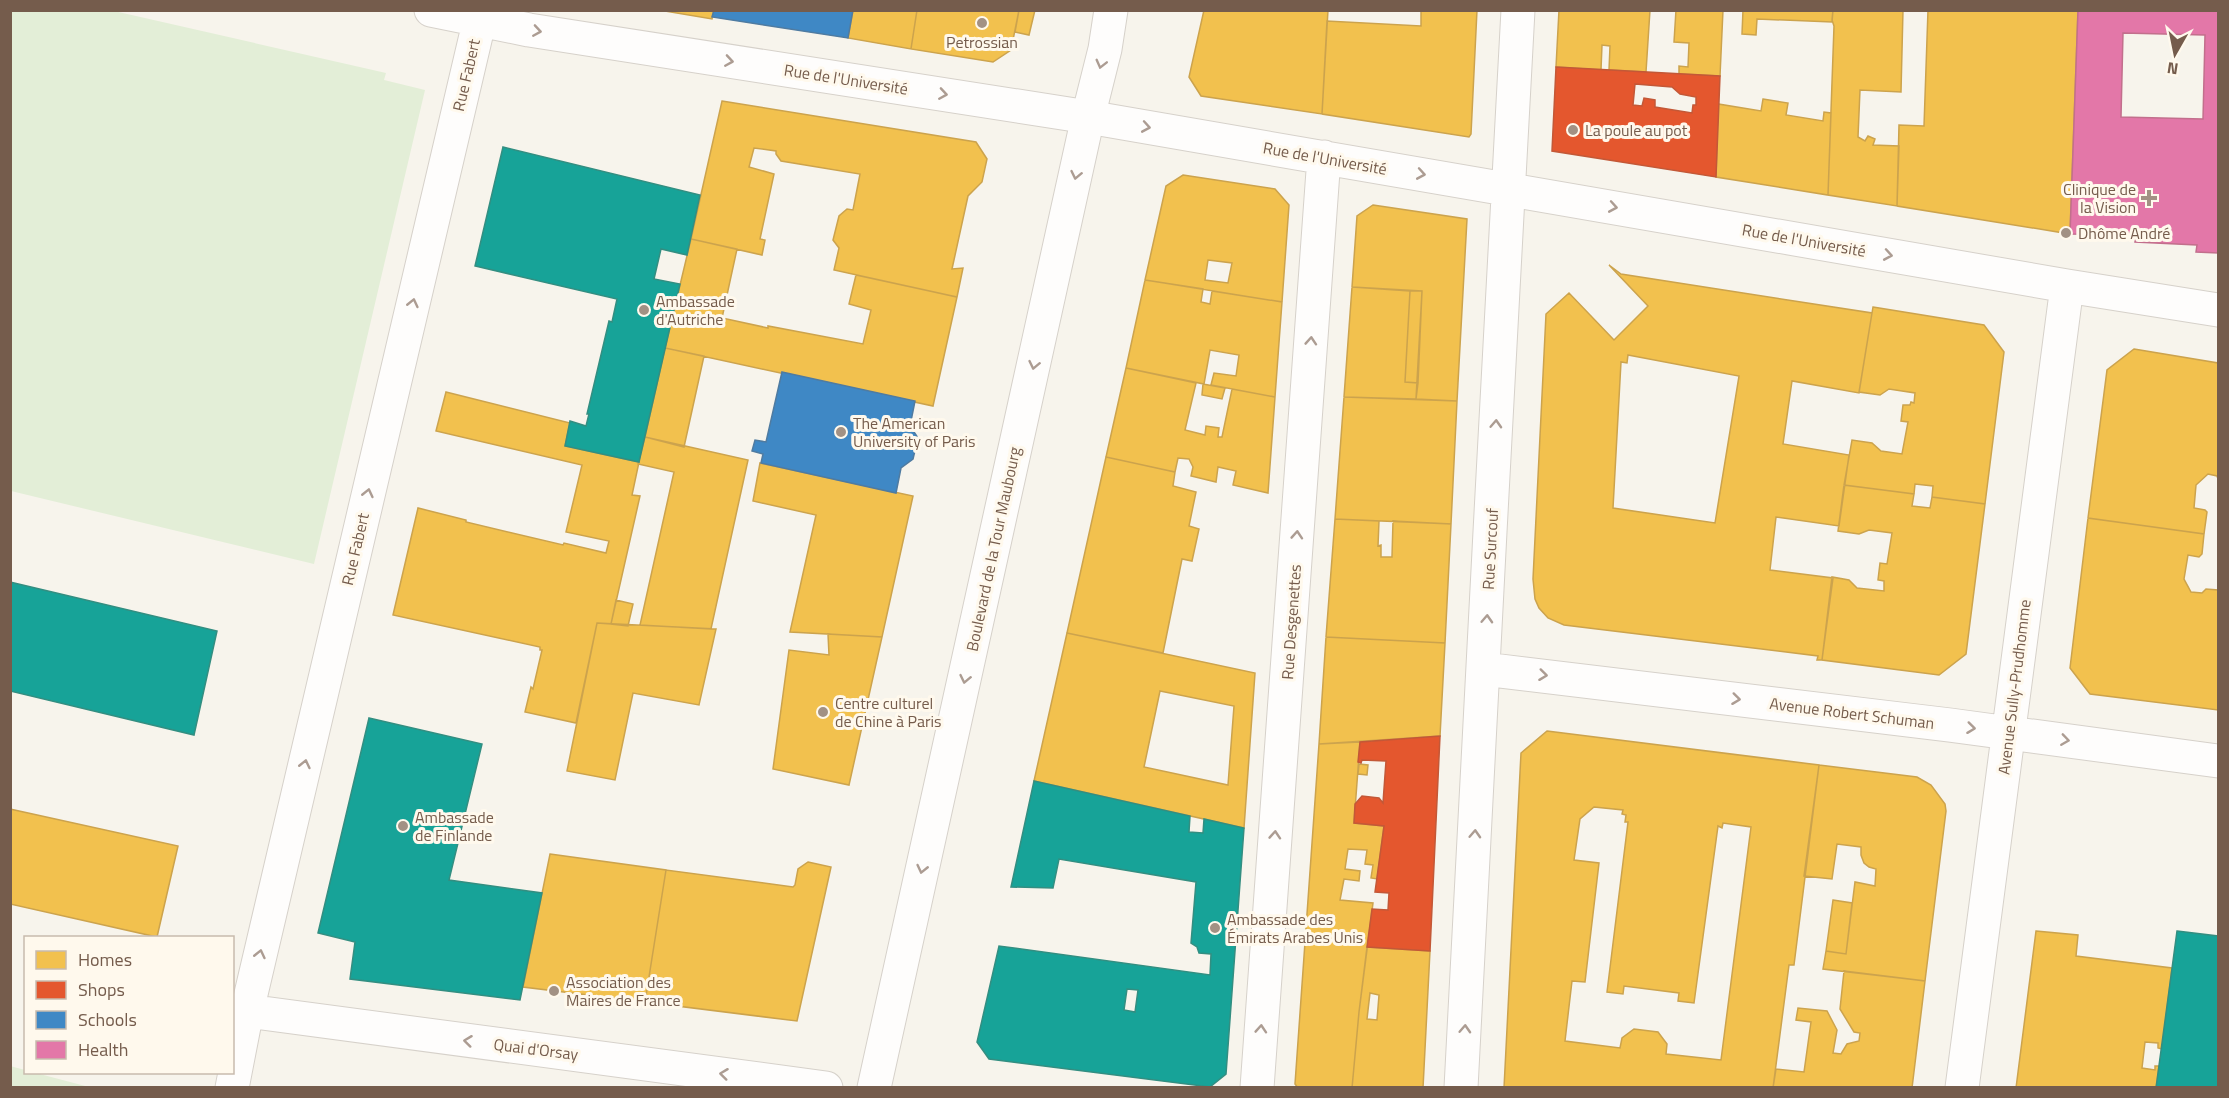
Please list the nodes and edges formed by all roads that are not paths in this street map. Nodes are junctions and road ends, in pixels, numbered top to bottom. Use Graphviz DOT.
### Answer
graph roads {
  1 [pos="431,10"];
  2 [pos="1111,10"];
  3 [pos="1518,10"];
  4 [pos="480,15"];
  5 [pos="1088,117"];
  6 [pos="1324,157"];
  7 [pos="1508,189"];
  8 [pos="2067,286"];
  9 [pos="2218,310"];
  10 [pos="1484,669"];
  11 [pos="2007,732"];
  12 [pos="2218,761"];
  13 [pos="247,1011"];
  14 [pos="232,1088"];
  15 [pos="826,1088"];
  16 [pos="874,1088"];
  17 [pos="1257,1088"];
  18 [pos="1461,1088"];
  19 [pos="1962,1088"];
  1 -- 4 [label="street, Rue de l'Université"];
  2 -- 5 [label="street, Boulevard de la Tour Maubourg, one-way"];
  3 -- 7 [label="street, Rue Surcouf"];
  4 -- 5 [label="street, Rue de l'Université, one-way"];
  13 -- 4 [label="street, Rue Fabert, one-way"];
  5 -- 6 [label="street, Rue de l'Université, one-way"];
  5 -- 16 [label="street, Boulevard de la Tour Maubourg, one-way"];
  6 -- 7 [label="street, Rue de l'Université, one-way"];
  17 -- 6 [label="street, Rue Desgenettes, one-way"];
  7 -- 8 [label="street, Rue de l'Université, one-way"];
  10 -- 7 [label="street, Rue Surcouf, one-way"];
  8 -- 9 [label="street, Rue de l'Université"];
  8 -- 11 [label="street, Avenue Sully-Prudhomme"];
  10 -- 11 [label="street, Avenue Robert Schuman, one-way"];
  18 -- 10 [label="street, Rue Surcouf, one-way"];
  11 -- 12 [label="street, Avenue Robert Schuman, one-way"];
  11 -- 19 [label="street, Avenue Sully-Prudhomme"];
  13 -- 14 [label="street, Rue Fabert"];
  15 -- 13 [label="street, Quai d'Orsay, one-way"];
}
